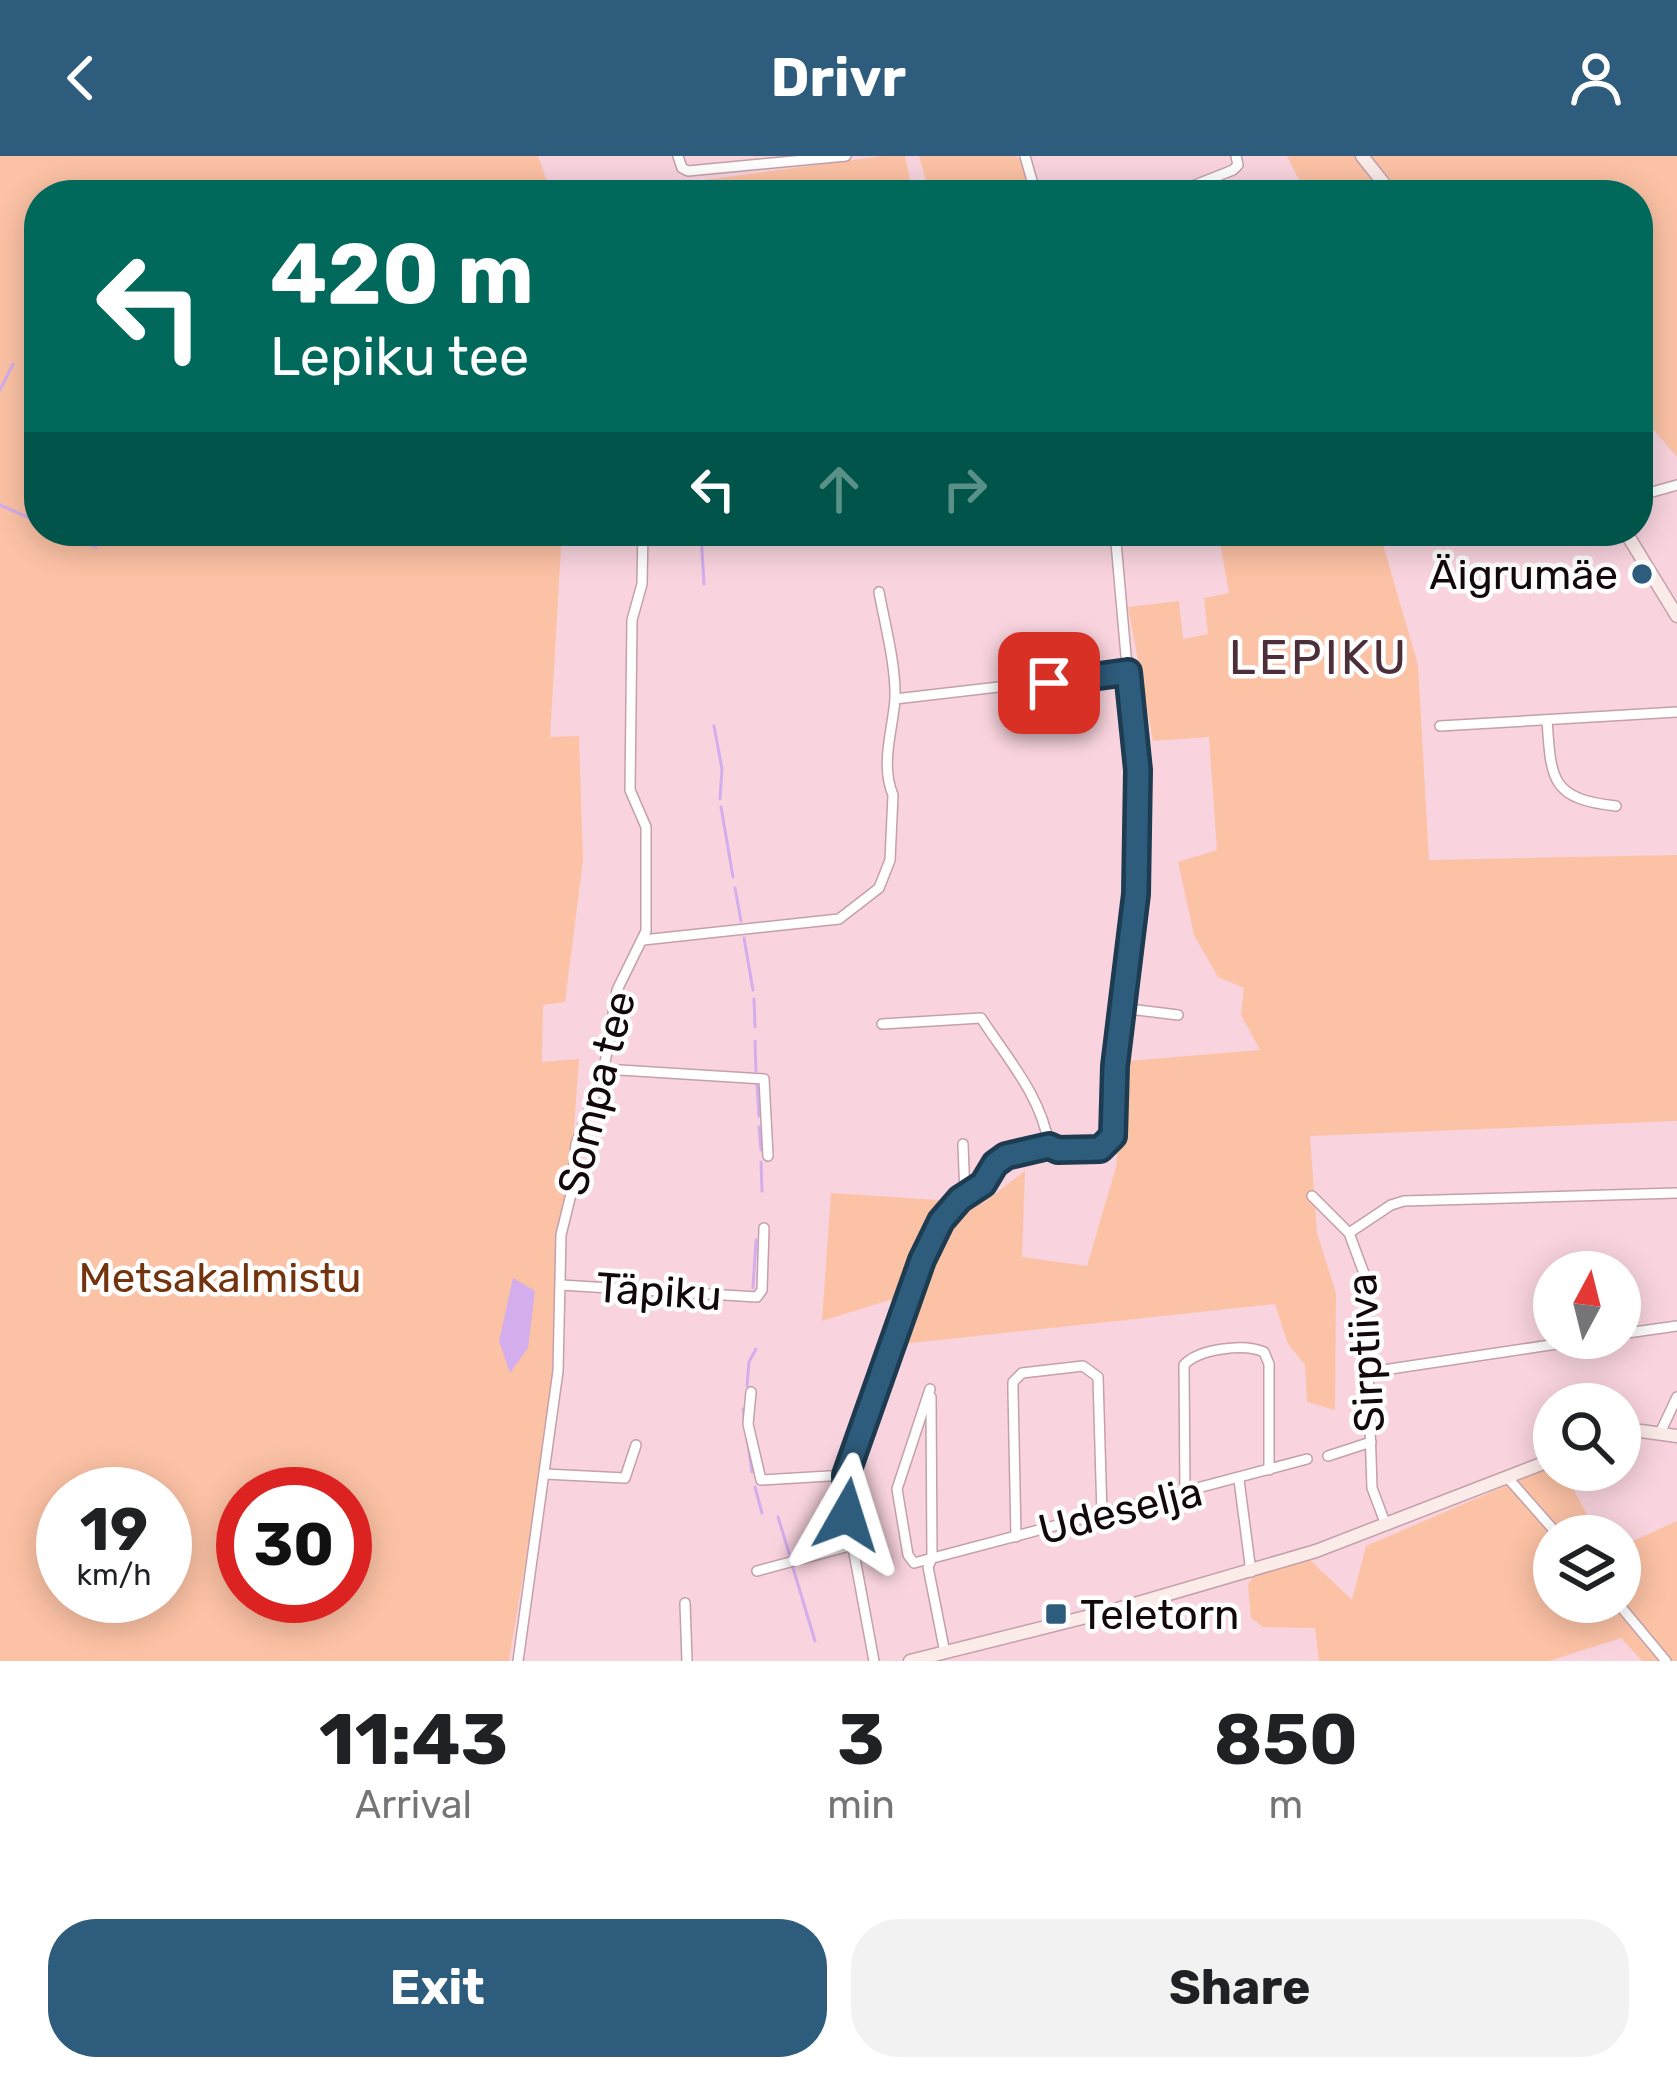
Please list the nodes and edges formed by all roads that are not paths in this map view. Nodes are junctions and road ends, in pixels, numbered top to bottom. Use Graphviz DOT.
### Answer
graph roads {
  1 [pos="678,156"];
  2 [pos="846,156"];
  3 [pos="1236,156"];
  4 [pos="1362,156"];
  5 [pos="1208,180"];
  6 [pos="1381,180"];
  7 [pos="643,546"];
  8 [pos="1116,546"];
  9 [pos="1634,546"];
  10 [pos="879,592"];
  11 [pos="1677,616"];
  12 [pos="1128,672"];
  13 [pos="895,699"];
  14 [pos="1677,712"];
  15 [pos="1547,720"];
  16 [pos="1440,726"];
  17 [pos="1616,806"];
  18 [pos="643,940"];
  19 [pos="1121,1008"];
  20 [pos="1178,1015"];
  21 [pos="882,1024"];
  22 [pos="604,1069"];
  23 [pos="963,1144"];
  24 [pos="1049,1146"];
  25 [pos="768,1156"];
  26 [pos="1677,1193"];
  27 [pos="965,1196"];
  28 [pos="1312,1196"];
  29 [pos="764,1228"];
  30 [pos="1349,1233"];
  31 [pos="561,1285"];
  32 [pos="1677,1326"];
  33 [pos="1641,1331"];
  34 [pos="1533,1348"];
  35 [pos="1370,1372"];
  36 [pos="751,1392"];
  37 [pos="1677,1397"];
  38 [pos="1660,1432"];
  39 [pos="1641,1433"];
  40 [pos="1677,1436"];
  41 [pos="1371,1442"];
  42 [pos="636,1445"];
  43 [pos="1328,1456"];
  44 [pos="1307,1459"];
  45 [pos="1533,1467"];
  46 [pos="1269,1470"];
  47 [pos="545,1474"];
  48 [pos="846,1475"];
  49 [pos="1507,1477"];
  50 [pos="1239,1480"];
  51 [pos="1186,1493"];
  52 [pos="1102,1515"];
  53 [pos="1540,1515"];
  54 [pos="1386,1525"];
  55 [pos="1016,1537"];
  56 [pos="853,1545"];
  57 [pos="932,1558"];
  58 [pos="757,1571"];
  59 [pos="1251,1572"];
  60 [pos="685,1603"];
  61 [pos="1634,1623"];
  62 [pos="954,1655"];
  63 [pos="518,1661"];
  64 [pos="687,1661"];
  65 [pos="874,1661"];
  66 [pos="910,1661"];
  67 [pos="1666,1661"];
  1 -- 2 [label="street"];
  3 -- 5 [label="street"];
  4 -- 6 [label="main road"];
  7 -- 18 [label="street, Sompa tee"];
  8 -- 12 [label="street"];
  9 -- 11 [label="main road"];
  10 -- 13 [label="street"];
  12 -- 13 [label="street"];
  12 -- 19 [label="street"];
  13 -- 18 [label="street"];
  14 -- 15 [label="street"];
  15 -- 16 [label="street"];
  15 -- 17 [label="street"];
  18 -- 22 [label="street, Sompa tee"];
  19 -- 20 [label="street"];
  19 -- 24 [label="street"];
  21 -- 24 [label="street"];
  22 -- 25 [label="street"];
  22 -- 31 [label="street, Sompa tee"];
  23 -- 27 [label="street"];
  24 -- 27 [label="street"];
  26 -- 30 [label="street"];
  27 -- 48 [label="street"];
  28 -- 30 [label="street, Sirptiiva"];
  29 -- 31 [label="street, Täpiku"];
  30 -- 35 [label="street, Sirptiiva"];
  31 -- 47 [label="street, Sompa tee"];
  32 -- 33 [label="street"];
  34 -- 35 [label="street"];
  35 -- 41 [label="street, Sirptiiva"];
  36 -- 48 [label="street"];
  37 -- 38 [label="street"];
  38 -- 39 [label="main road"];
  38 -- 40 [label="main road"];
  41 -- 43 [label="street"];
  41 -- 54 [label="street, Sirptiiva"];
  42 -- 47 [label="street"];
  44 -- 46 [label="street, Udeselja"];
  45 -- 49 [label="main road"];
  46 -- 50 [label="street, Udeselja"];
  46 -- 51 [label="street"];
  47 -- 63 [label="street, Sompa tee"];
  48 -- 56 [label="street"];
  49 -- 53 [label="street"];
  49 -- 54 [label="main road"];
  50 -- 51 [label="street, Udeselja"];
  50 -- 59 [label="street"];
  51 -- 52 [label="street, Udeselja"];
  52 -- 55 [label="street, Udeselja"];
  52 -- 55 [label="street"];
  54 -- 59 [label="main road"];
  55 -- 57 [label="street, Udeselja"];
  56 -- 58 [label="street"];
  56 -- 65 [label="street"];
  57 -- 57 [label="street"];
  57 -- 62 [label="street"];
  59 -- 62 [label="main road"];
  60 -- 64 [label="street"];
  61 -- 67 [label="street"];
  62 -- 66 [label="main road"];
}
